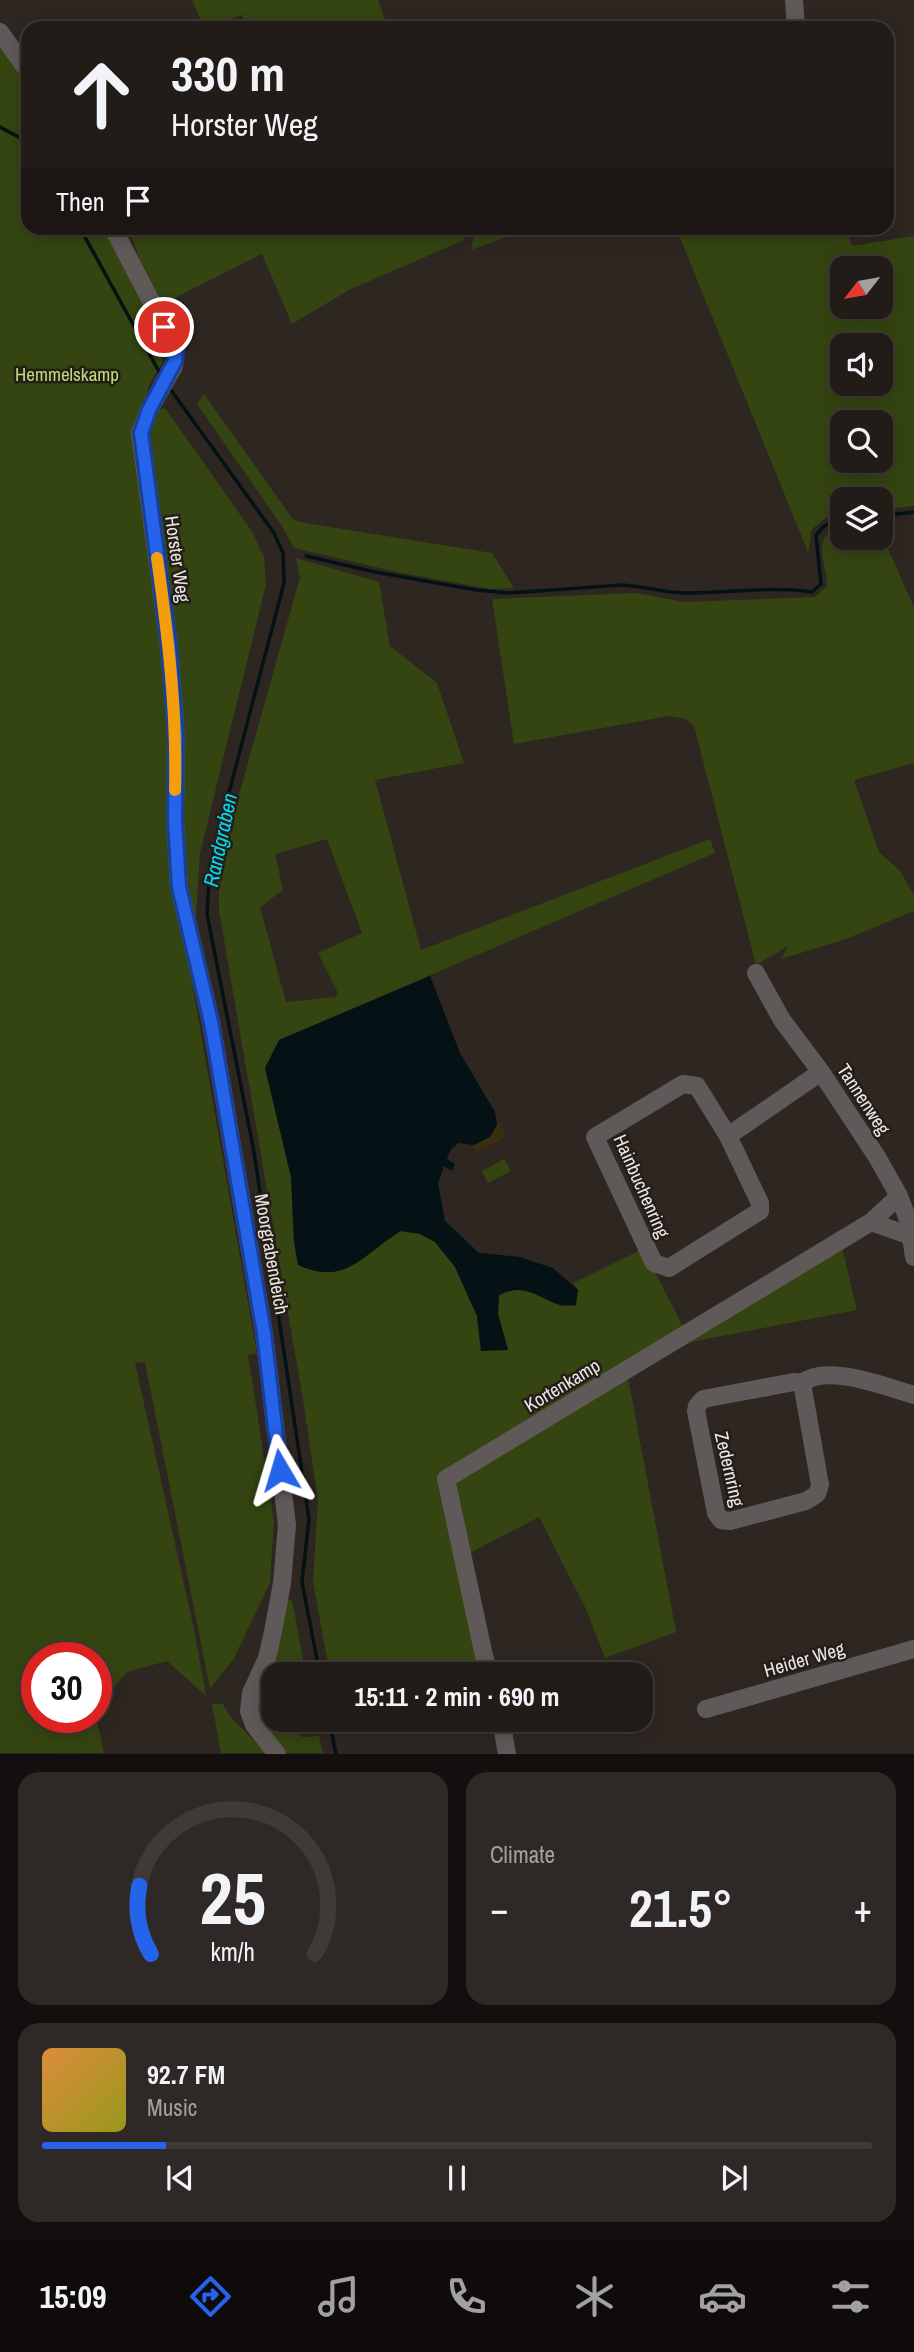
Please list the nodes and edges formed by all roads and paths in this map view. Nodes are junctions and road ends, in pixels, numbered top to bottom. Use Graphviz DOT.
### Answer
graph roads {
  1 [pos="794,0"];
  2 [pos="796,21"];
  3 [pos="0,32"];
  4 [pos="21,61"];
  5 [pos="117,235"];
  6 [pos="186,919"];
  7 [pos="757,973"];
  8 [pos="821,1072"];
  9 [pos="728,1136"];
  10 [pos="899,1196"];
  11 [pos="871,1222"];
  12 [pos="911,1236"];
  13 [pos="914,1257"];
  14 [pos="802,1383"];
  15 [pos="914,1395"];
  16 [pos="914,1649"];
  17 [pos="486,1662"];
  18 [pos="706,1709"];
  19 [pos="504,1732"];
  20 [pos="277,1754"];
  21 [pos="507,1754"];
  1 -- 2 [label="street"];
  3 -- 4 [label="street"];
  5 -- 6 [label="street, Horster Weg"];
  6 -- 20 [label="street, Moorgrabendeich"];
  7 -- 8 [label="street, Tannenweg"];
  8 -- 9 [label="street"];
  8 -- 10 [label="street, Tannenweg"];
  9 -- 9 [label="street, Hainbuchenring"];
  10 -- 11 [label="street, Kortenkamp"];
  10 -- 12 [label="street, Tannenweg"];
  11 -- 12 [label="street"];
  11 -- 17 [label="street, Kortenkamp"];
  12 -- 13 [label="street, Tannenweg"];
  14 -- 14 [label="street, Zedernring"];
  14 -- 15 [label="street, Zedernring"];
  16 -- 18 [label="street, Heider Weg"];
  19 -- 21 [label="street"];
}
